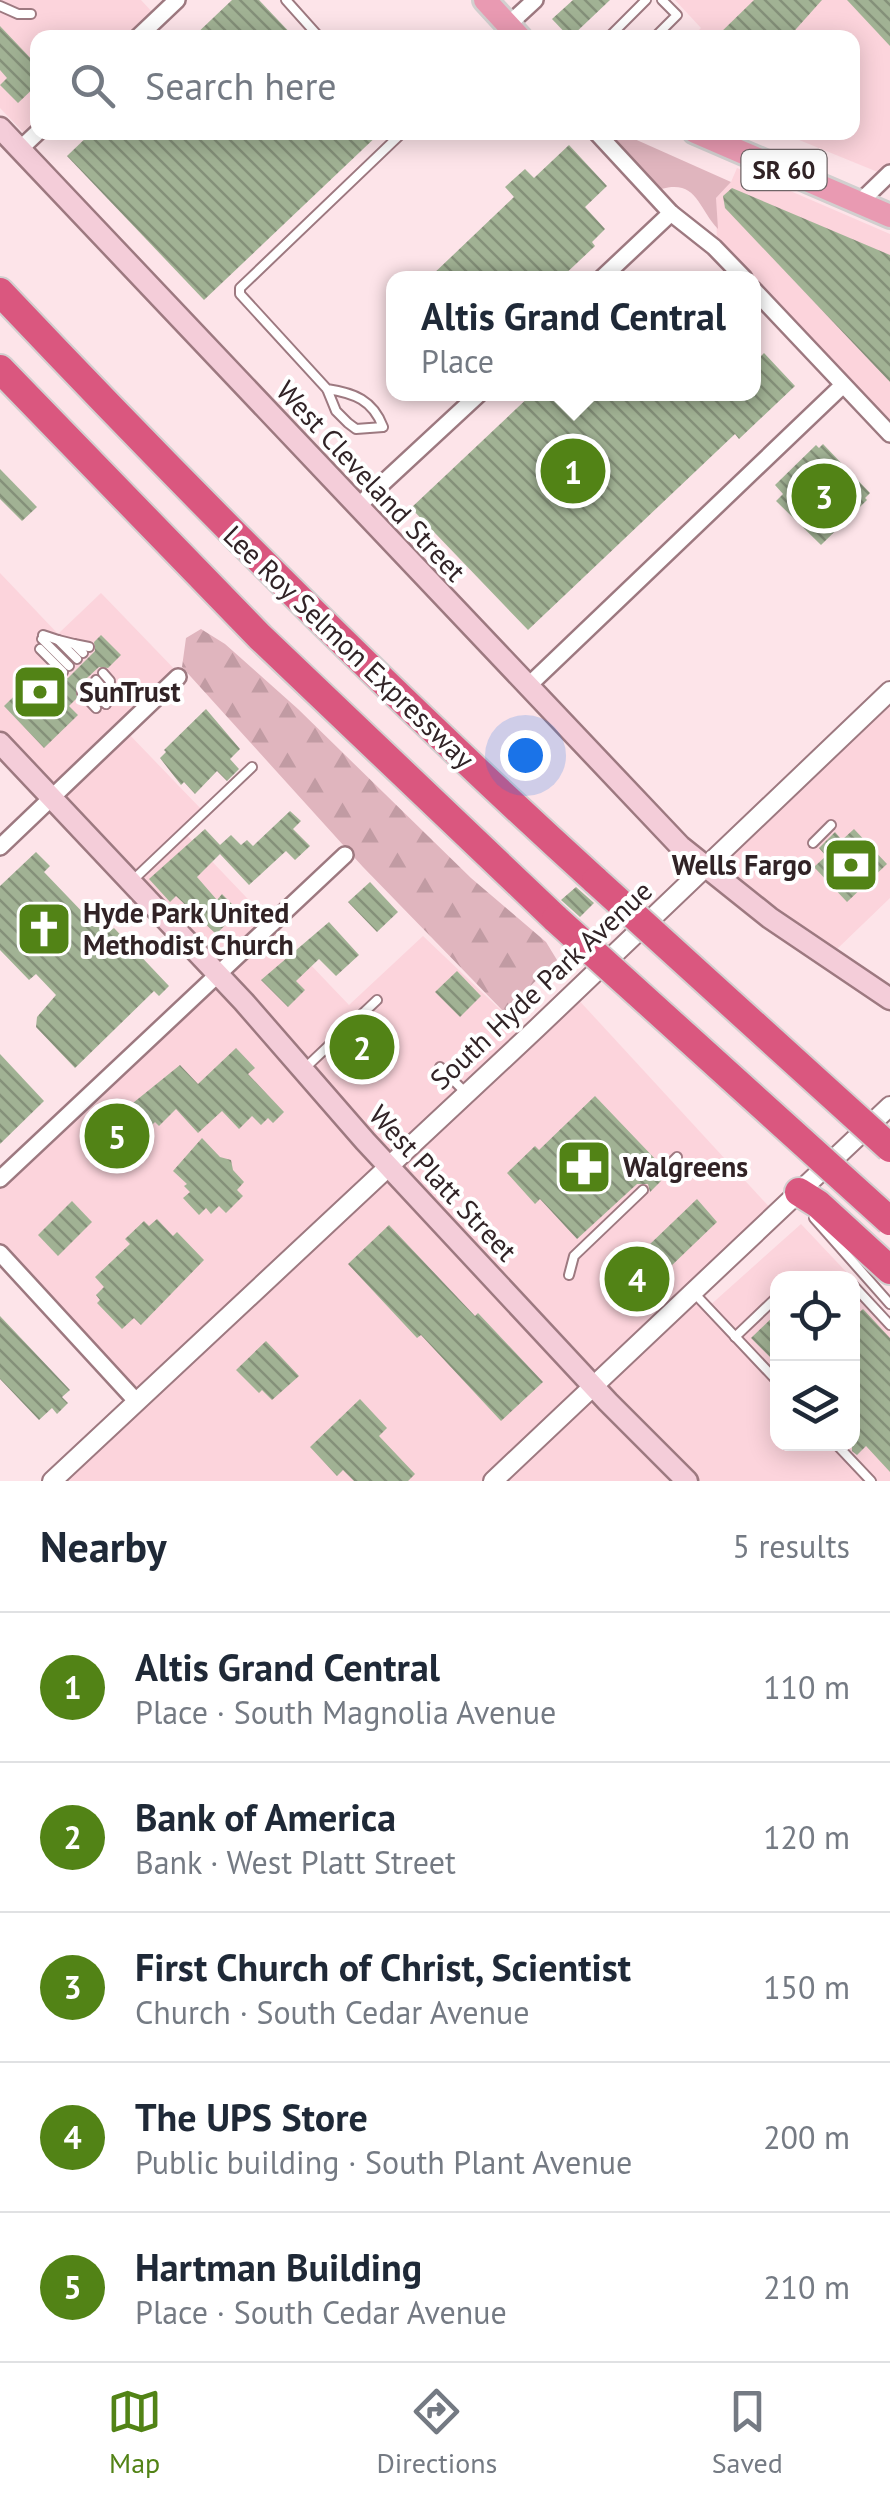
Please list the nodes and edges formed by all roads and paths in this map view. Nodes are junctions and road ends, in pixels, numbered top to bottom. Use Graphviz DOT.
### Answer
graph roads {
  1 [pos="177,0"];
  2 [pos="286,0"];
  3 [pos="484,0"];
  4 [pos="534,0"];
  5 [pos="646,0"];
  6 [pos="662,0"];
  7 [pos="0,6"];
  8 [pos="31,14"];
  9 [pos="145,30"];
  10 [pos="313,30"];
  11 [pos="513,30"];
  12 [pos="515,30"];
  13 [pos="616,30"];
  14 [pos="662,30"];
  15 [pos="0,128"];
  16 [pos="30,140"];
  17 [pos="395,140"];
  18 [pos="604,140"];
  19 [pos="714,140"];
  20 [pos="20,149"];
  21 [pos="890,173"];
  22 [pos="860,202"];
  23 [pos="672,212"];
  24 [pos="890,216"];
  25 [pos="609,271"];
  26 [pos="737,271"];
  27 [pos="0,292"];
  28 [pos="761,297"];
  29 [pos="0,369"];
  30 [pos="843,384"];
  31 [pos="327,388"];
  32 [pos="472,401"];
  33 [pos="890,434"];
  34 [pos="357,508"];
  35 [pos="58,640"];
  36 [pos="40,650"];
  37 [pos="178,677"];
  38 [pos="96,680"];
  39 [pos="527,687"];
  40 [pos="890,691"];
  41 [pos="96,708"];
  42 [pos="0,743"];
  43 [pos="252,767"];
  44 [pos="52,798"];
  45 [pos="831,825"];
  46 [pos="813,843"];
  47 [pos="0,846"];
  48 [pos="344,854"];
  49 [pos="706,868"];
  50 [pos="131,882"];
  51 [pos="218,975"];
  52 [pos="890,999"];
  53 [pos="377,1000"];
  54 [pos="440,1067"];
  55 [pos="301,1072"];
  56 [pos="466,1093"];
  57 [pos="890,1106"];
  58 [pos="890,1148"];
  59 [pos="677,1157"];
  60 [pos="388,1166"];
  61 [pos="660,1174"];
  62 [pos="0,1179"];
  63 [pos="643,1190"];
  64 [pos="799,1192"];
  65 [pos="890,1221"];
  66 [pos="0,1253"];
  67 [pos="890,1270"];
  68 [pos="569,1275"];
  69 [pos="693,1292"];
  70 [pos="860,1292"];
  71 [pos="770,1304"];
  72 [pos="890,1304"];
  73 [pos="890,1324"];
  74 [pos="735,1337"];
  75 [pos="770,1374"];
  76 [pos="593,1386"];
  77 [pos="138,1402"];
  78 [pos="843,1451"];
  79 [pos="52,1481"];
  80 [pos="493,1481"];
  81 [pos="687,1481"];
  82 [pos="871,1481"];
  1 -- 9 [label="street"];
  2 -- 10 [label="lane"];
  3 -- 11 [label="main road"];
  4 -- 12 [label="street"];
  5 -- 13 [label="lane"];
  6 -- 14 [label="lane"];
  7 -- 8 [label="lane"];
  15 -- 20 [label="main road, West Cleveland Street"];
  16 -- 20 [label="street"];
  17 -- 31 [label="lane"];
  18 -- 23 [label="street"];
  19 -- 22 [label="main road, SR 60"];
  20 -- 34 [label="main road, West Cleveland Street"];
  21 -- 22 [label="street"];
  22 -- 24 [label="main road, SR 60"];
  23 -- 25 [label="street"];
  23 -- 26 [label="street"];
  27 -- 58 [label="highway, Lee Roy Selmon Expressway, bridge"];
  28 -- 30 [label="street"];
  29 -- 65 [label="highway, Lee Roy Selmon Expressway, bridge"];
  30 -- 33 [label="street"];
  30 -- 39 [label="street"];
  31 -- 31 [label="lane"];
  32 -- 34 [label="street"];
  34 -- 39 [label="main road, West Cleveland Street"];
  35 -- 35 [label="lane"];
  35 -- 36 [label="lane"];
  37 -- 44 [label="street"];
  38 -- 38 [label="lane"];
  38 -- 41 [label="lane"];
  39 -- 49 [label="main road, West Cleveland Street"];
  40 -- 49 [label="street, South Hyde Park Avenue"];
  42 -- 44 [label="main road, West Platt Street"];
  43 -- 50 [label="lane"];
  44 -- 47 [label="street"];
  44 -- 50 [label="main road, West Platt Street"];
  45 -- 46 [label="lane"];
  48 -- 51 [label="street"];
  49 -- 52 [label="main road, West Cleveland Street"];
  49 -- 56 [label="street, South Hyde Park Avenue"];
  50 -- 51 [label="main road, West Platt Street"];
  51 -- 55 [label="main road, West Platt Street"];
  51 -- 62 [label="street"];
  53 -- 55 [label="lane"];
  54 -- 56 [label="lane"];
  55 -- 60 [label="main road, West Platt Street"];
  56 -- 60 [label="street, South Hyde Park Avenue"];
  57 -- 64 [label="street"];
  59 -- 61 [label="lane"];
  60 -- 76 [label="main road, West Platt Street"];
  60 -- 77 [label="street, South Hyde Park Avenue"];
  63 -- 68 [label="lane"];
  64 -- 67 [label="highway"];
  64 -- 69 [label="street"];
  64 -- 72 [label="lane"];
  66 -- 77 [label="street"];
  69 -- 74 [label="lane"];
  69 -- 76 [label="street"];
  70 -- 73 [label="lane"];
  71 -- 74 [label="lane"];
  74 -- 75 [label="lane"];
  76 -- 80 [label="street"];
  76 -- 81 [label="main road, West Platt Street"];
  77 -- 79 [label="street, South Hyde Park Avenue"];
  78 -- 82 [label="lane"];
}
